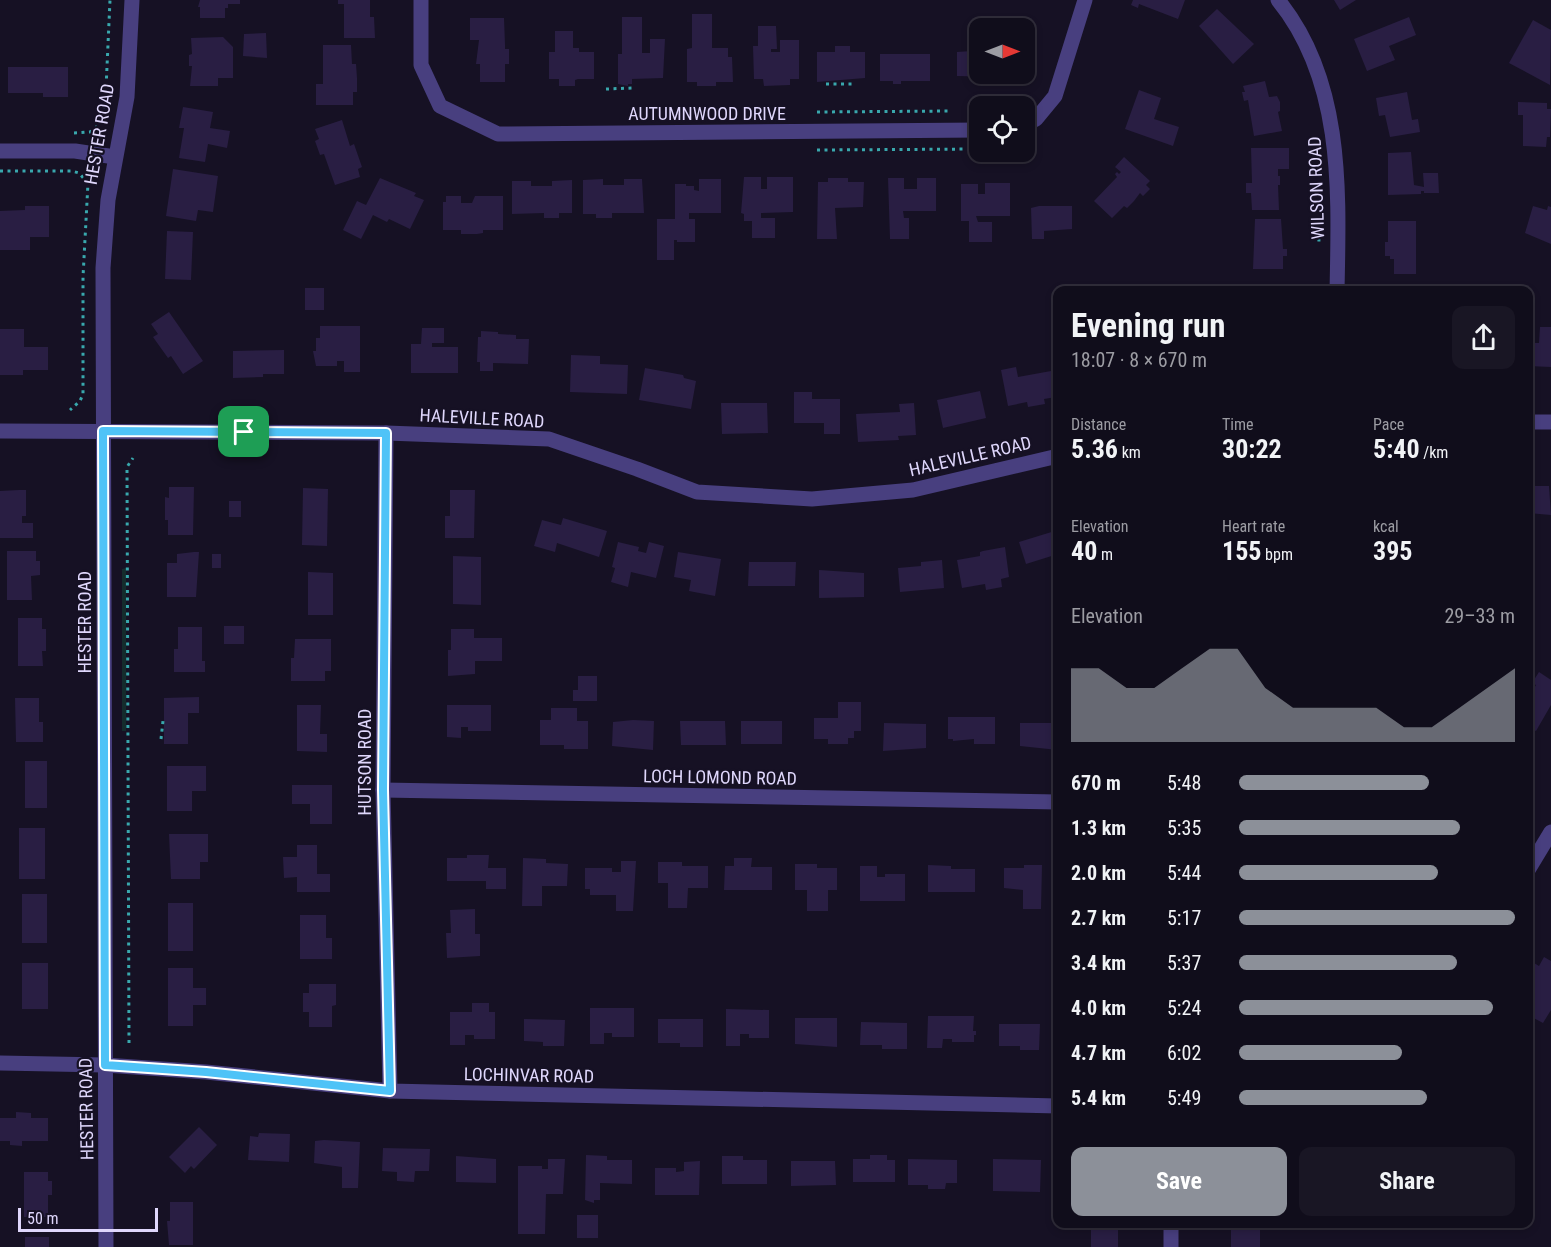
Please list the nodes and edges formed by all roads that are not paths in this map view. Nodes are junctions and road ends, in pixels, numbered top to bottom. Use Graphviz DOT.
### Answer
graph roads {
  1 [pos="132,0"];
  2 [pos="421,0"];
  3 [pos="1084,0"];
  4 [pos="1278,0"];
  5 [pos="1035,120"];
  6 [pos="969,130"];
  7 [pos="0,151"];
  8 [pos="115,157"];
  9 [pos="1337,286"];
  10 [pos="1533,422"];
  11 [pos="1551,422"];
  12 [pos="0,431"];
  13 [pos="103,431"];
  14 [pos="386,433"];
  15 [pos="1053,457"];
  16 [pos="383,790"];
  17 [pos="1053,802"];
  18 [pos="1551,832"];
  19 [pos="1533,862"];
  20 [pos="0,1063"];
  21 [pos="105,1065"];
  22 [pos="390,1091"];
  23 [pos="1053,1106"];
  24 [pos="1171,1228"];
  25 [pos="106,1247"];
  26 [pos="1171,1247"];
  1 -- 8 [label="street, HESTER ROAD"];
  2 -- 6 [label="street, AUTUMNWOOD DRIVE"];
  3 -- 5 [label="street"];
  4 -- 9 [label="street, WILSON ROAD"];
  7 -- 8 [label="street"];
  8 -- 13 [label="street, HESTER ROAD"];
  10 -- 11 [label="street"];
  12 -- 13 [label="street, HALEVILLE ROAD"];
  13 -- 14 [label="street, HALEVILLE ROAD"];
  13 -- 21 [label="street, HESTER ROAD"];
  14 -- 15 [label="street, HALEVILLE ROAD"];
  14 -- 16 [label="street, HUTSON ROAD"];
  16 -- 17 [label="street, LOCH LOMOND ROAD"];
  16 -- 22 [label="street, HUTSON ROAD"];
  18 -- 19 [label="street"];
  20 -- 21 [label="street, LOCHINVAR ROAD"];
  21 -- 22 [label="street, LOCHINVAR ROAD"];
  21 -- 25 [label="street, HESTER ROAD"];
  22 -- 23 [label="street, LOCHINVAR ROAD"];
  24 -- 26 [label="street"];
}
